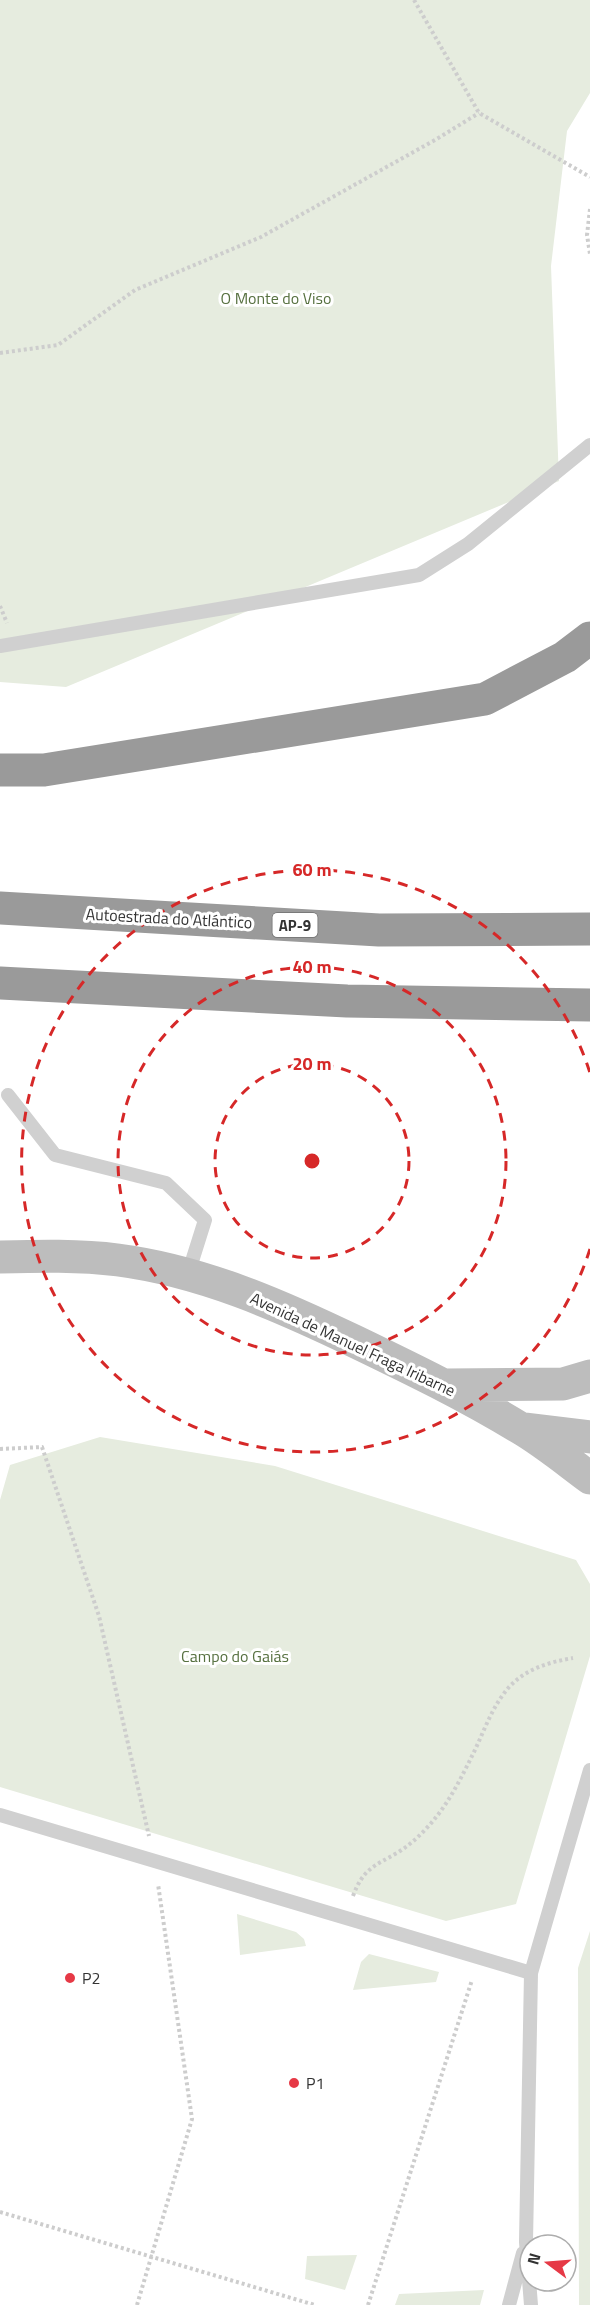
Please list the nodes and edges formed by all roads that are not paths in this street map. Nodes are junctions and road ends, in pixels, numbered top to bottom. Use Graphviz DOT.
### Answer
graph roads {
  1 [pos="590,445"];
  2 [pos="590,638"];
  3 [pos="0,646"];
  4 [pos="0,770"];
  5 [pos="0,908"];
  6 [pos="590,929"];
  7 [pos="0,983"];
  8 [pos="590,1005"];
  9 [pos="8,1095"];
  10 [pos="0,1257"];
  11 [pos="188,1274"];
  12 [pos="590,1376"];
  13 [pos="444,1384"];
  14 [pos="522,1429"];
  15 [pos="590,1437"];
  16 [pos="590,1478"];
  17 [pos="590,1770"];
  18 [pos="0,1815"];
  19 [pos="531,1973"];
  20 [pos="526,2233"];
  21 [pos="518,2272"];
  22 [pos="509,2305"];
  1 -- 3 [label="lane"];
  2 -- 4 [label="highway"];
  5 -- 6 [label="highway, Autoestrada do Atlántico / AP-9"];
  7 -- 8 [label="highway"];
  9 -- 11 [label="lane"];
  10 -- 11 [label="street, Avenida de Manuel Fraga Iribarne"];
  11 -- 13 [label="street, Avenida de Manuel Fraga Iribarne"];
  12 -- 13 [label="street"];
  13 -- 14 [label="street, Avenida de Manuel Fraga Iribarne"];
  14 -- 15 [label="street, Avenida de Manuel Fraga Iribarne"];
  14 -- 16 [label="street, Avenida de Manuel Fraga Iribarne"];
  17 -- 19 [label="lane"];
  18 -- 19 [label="lane"];
  19 -- 20 [label="lane"];
  21 -- 22 [label="lane"];
}
